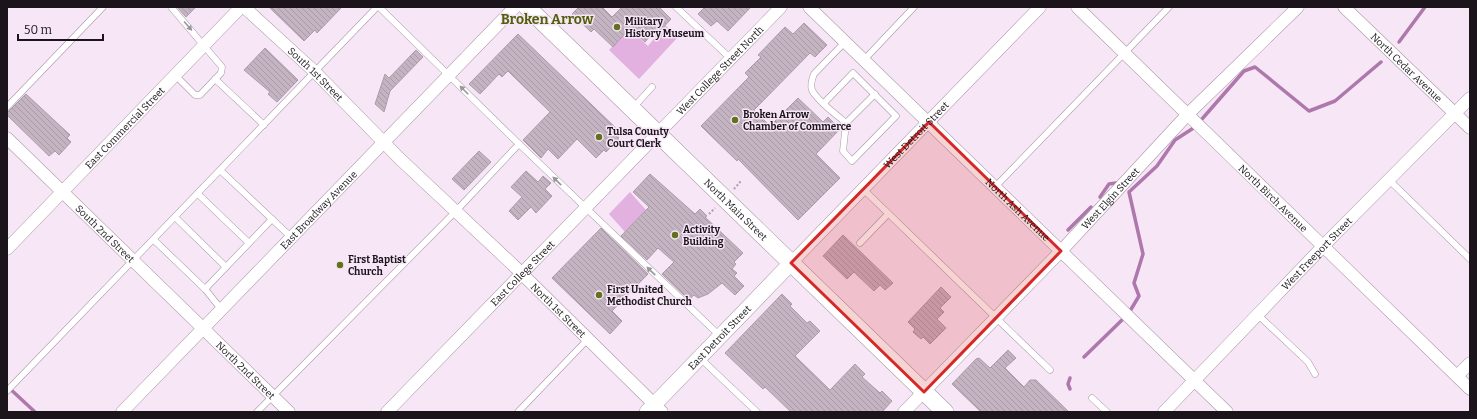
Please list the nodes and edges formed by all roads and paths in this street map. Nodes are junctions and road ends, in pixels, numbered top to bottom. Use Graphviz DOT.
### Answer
graph roads {
  1 [pos="103,7"];
  2 [pos="171,7"];
  3 [pos="241,7"];
  4 [pos="244,7"];
  5 [pos="378,7"];
  6 [pos="515,7"];
  7 [pos="527,7"];
  8 [pos="676,7"];
  9 [pos="781,7"];
  10 [pos="809,7"];
  11 [pos="914,7"];
  12 [pos="1040,7"];
  13 [pos="1077,7"];
  14 [pos="1169,7"];
  15 [pos="1298,7"];
  16 [pos="1344,7"];
  17 [pos="845,42"];
  18 [pos="204,46"];
  19 [pos="1125,54"];
  20 [pos="730,58"];
  21 [pos="864,60"];
  22 [pos="315,72"];
  23 [pos="175,75"];
  24 [pos="449,75"];
  25 [pos="215,79"];
  26 [pos="652,87"];
  27 [pos="874,94"];
  28 [pos="1470,98"];
  29 [pos="824,103"];
  30 [pos="7,107"];
  31 [pos="632,109"];
  32 [pos="1454,113"];
  33 [pos="1191,117"];
  34 [pos="928,122"];
  35 [pos="846,123"];
  36 [pos="264,125"];
  37 [pos="1470,128"];
  38 [pos="658,133"];
  39 [pos="7,138"];
  40 [pos="384,142"];
  41 [pos="519,144"];
  42 [pos="221,170"];
  43 [pos="1388,179"];
  44 [pos="741,181"];
  45 [pos="995,188"];
  46 [pos="862,189"];
  47 [pos="732,191"];
  48 [pos="62,192"];
  49 [pos="198,194"];
  50 [pos="718,206"];
  51 [pos="585,208"];
  52 [pos="456,211"];
  53 [pos="709,214"];
  54 [pos="888,214"];
  55 [pos="176,218"];
  56 [pos="272,219"];
  57 [pos="291,237"];
  58 [pos="154,240"];
  59 [pos="249,243"];
  60 [pos="860,243"];
  61 [pos="1324,245"];
  62 [pos="7,248"];
  63 [pos="1062,251"];
  64 [pos="1470,259"];
  65 [pos="132,260"];
  66 [pos="792,263"];
  67 [pos="226,267"];
  68 [pos="521,273"];
  69 [pos="205,289"];
  70 [pos="221,309"];
  71 [pos="1257,314"];
  72 [pos="996,319"];
  73 [pos="202,328"];
  74 [pos="720,336"];
  75 [pos="588,340"];
  76 [pos="700,358"];
  77 [pos="1470,363"];
  78 [pos="1050,370"];
  79 [pos="1315,374"];
  80 [pos="1457,376"];
  81 [pos="1194,380"];
  82 [pos="1470,389"];
  83 [pos="7,391"];
  84 [pos="924,392"];
  85 [pos="272,396"];
  86 [pos="1092,398"];
  87 [pos="655,410"];
  88 [pos="122,412"];
  89 [pos="257,412"];
  90 [pos="288,412"];
  91 [pos="387,412"];
  92 [pos="518,412"];
  93 [pos="757,412"];
  94 [pos="904,412"];
  95 [pos="945,412"];
  96 [pos="1107,412"];
  97 [pos="1164,412"];
  98 [pos="1227,412"];
  1 -- 30 [label="lane"];
  2 -- 18 [label="lane, one-way"];
  3 -- 18 [label="street, East Commercial Street"];
  4 -- 22 [label="street, South 1st Street"];
  5 -- 22 [label="lane"];
  5 -- 24 [label="lane"];
  6 -- 24 [label="street, East Broadway Avenue"];
  7 -- 31 [label="main road, North Main Street"];
  8 -- 20 [label="lane"];
  9 -- 20 [label="street, West College Street North"];
  10 -- 17 [label="street, North Ash Avenue"];
  11 -- 21 [label="lane"];
  12 -- 34 [label="street, West Detroit Street"];
  13 -- 19 [label="street, North Birch Avenue"];
  14 -- 19 [label="lane"];
  15 -- 33 [label="street, West Elgin Street"];
  16 -- 32 [label="street, North Cedar Avenue"];
  17 -- 21 [label="street, North Ash Avenue"];
  17 -- 29 [label="lane"];
  18 -- 23 [label="street, East Commercial Street"];
  18 -- 25 [label="lane"];
  19 -- 33 [label="street, North Birch Avenue"];
  19 -- 45 [label="lane"];
  20 -- 38 [label="street, West College Street North"];
  21 -- 34 [label="street, North Ash Avenue"];
  22 -- 36 [label="lane"];
  22 -- 40 [label="street, South 1st Street"];
  23 -- 25 [label="lane"];
  23 -- 48 [label="street, East Commercial Street"];
  24 -- 40 [label="street, East Broadway Avenue"];
  41 -- 24 [label="lane, one-way"];
  25 -- 36 [label="lane"];
  26 -- 31 [label="lane"];
  27 -- 29 [label="lane"];
  27 -- 35 [label="lane"];
  27 -- 35 [label="lane"];
  28 -- 32 [label="street, West Freeport Street"];
  29 -- 35 [label="lane"];
  31 -- 38 [label="main road, North Main Street"];
  32 -- 37 [label="street, North Cedar Avenue"];
  32 -- 43 [label="street, West Freeport Street"];
  33 -- 61 [label="street, North Birch Avenue"];
  33 -- 63 [label="street, West Elgin Street"];
  34 -- 45 [label="street, North Ash Avenue"];
  34 -- 46 [label="street, West Detroit Street"];
  36 -- 42 [label="lane"];
  38 -- 51 [label="street, East College Street"];
  38 -- 66 [label="main road, North Main Street"];
  39 -- 48 [label="street, South 2nd Street"];
  40 -- 52 [label="street, North 1st Street"];
  40 -- 57 [label="street, East Broadway Avenue"];
  51 -- 41 [label="lane, one-way"];
  41 -- 52 [label="lane"];
  42 -- 49 [label="lane"];
  42 -- 56 [label="lane"];
  43 -- 61 [label="street, West Freeport Street"];
  43 -- 64 [label="lane"];
  44 -- 47 [label="path"];
  45 -- 63 [label="street, North Ash Avenue"];
  46 -- 54 [label="lane"];
  46 -- 66 [label="street, West Detroit Street"];
  48 -- 62 [label="street, East Commercial Street"];
  48 -- 65 [label="street, South 2nd Street"];
  49 -- 55 [label="lane"];
  49 -- 59 [label="lane"];
  50 -- 53 [label="path"];
  51 -- 68 [label="street, East College Street"];
  74 -- 51 [label="lane, one-way"];
  52 -- 68 [label="street, North 1st Street"];
  52 -- 85 [label="lane"];
  54 -- 60 [label="lane"];
  54 -- 72 [label="lane"];
  55 -- 58 [label="lane"];
  55 -- 67 [label="lane"];
  56 -- 57 [label="lane"];
  56 -- 59 [label="lane"];
  57 -- 70 [label="street, East Broadway Avenue"];
  58 -- 65 [label="lane"];
  58 -- 69 [label="lane"];
  59 -- 67 [label="lane"];
  61 -- 71 [label="street, West Freeport Street"];
  61 -- 80 [label="street, North Birch Avenue"];
  63 -- 72 [label="street, West Elgin Street"];
  63 -- 81 [label="street, North Ash Avenue"];
  65 -- 73 [label="street, South 2nd Street"];
  65 -- 83 [label="lane"];
  66 -- 74 [label="street, East Detroit Street"];
  66 -- 84 [label="main road, North Main Street"];
  67 -- 69 [label="lane"];
  68 -- 75 [label="street, North 1st Street"];
  68 -- 91 [label="street, East College Street"];
  69 -- 70 [label="lane"];
  70 -- 73 [label="street, East Broadway Avenue"];
  71 -- 79 [label="lane"];
  71 -- 81 [label="street, West Freeport Street"];
  72 -- 78 [label="lane"];
  72 -- 84 [label="street, West Elgin Street"];
  73 -- 85 [label="street, North 2nd Street"];
  73 -- 88 [label="street, East Broadway Avenue"];
  74 -- 76 [label="street, East Detroit Street"];
  75 -- 87 [label="street, North 1st Street"];
  75 -- 92 [label="lane"];
  76 -- 87 [label="street, East Detroit Street"];
  76 -- 93 [label="lane"];
  77 -- 80 [label="street"];
  80 -- 82 [label="street, North Birch Avenue"];
  81 -- 97 [label="street, West Freeport Street"];
  81 -- 98 [label="street, North Ash Avenue"];
  84 -- 94 [label="street, West Elgin Street"];
  84 -- 95 [label="main road, North Main Street"];
  85 -- 89 [label="lane"];
  85 -- 90 [label="street, North 2nd Street"];
  86 -- 96 [label="lane"];
}
